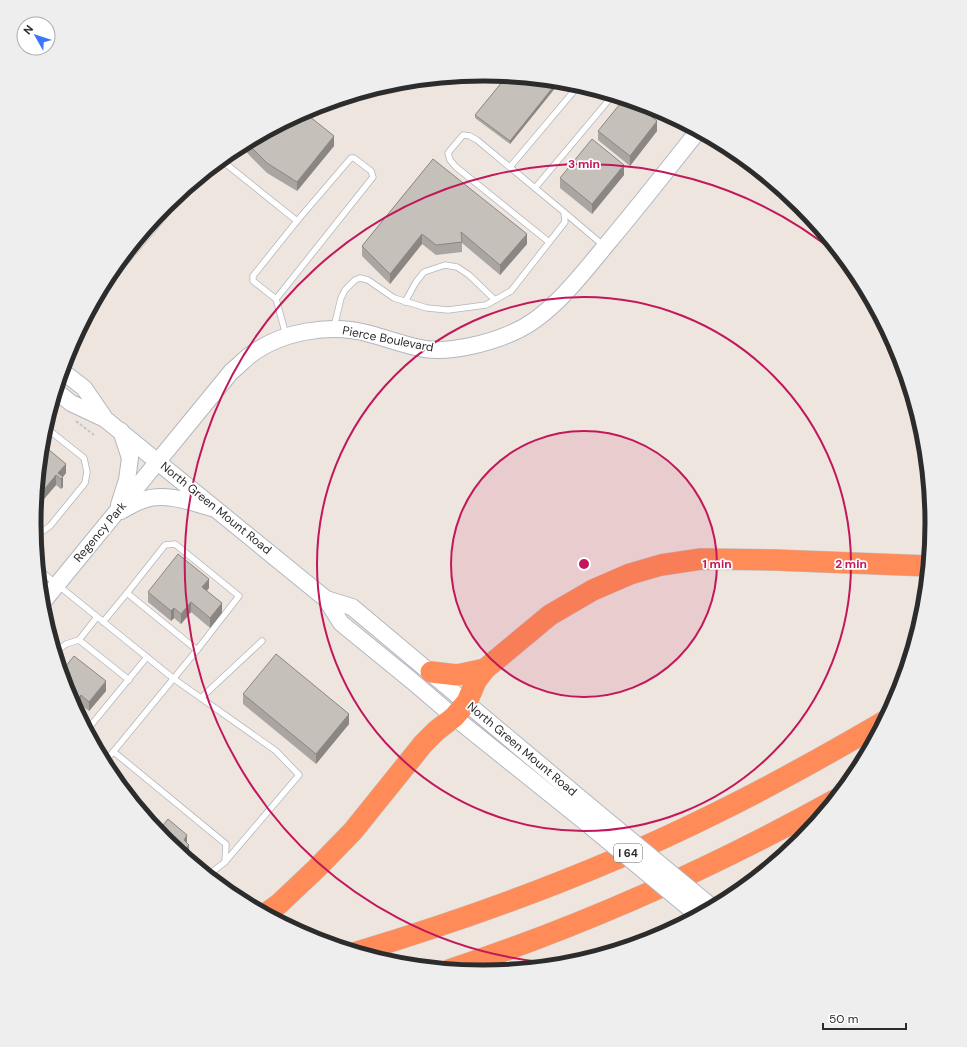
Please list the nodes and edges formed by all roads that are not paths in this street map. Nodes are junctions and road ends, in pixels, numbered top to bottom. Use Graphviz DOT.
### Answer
graph roads {
  1 [pos="574,91"];
  2 [pos="609,99"];
  3 [pos="695,135"];
  4 [pos="226,164"];
  5 [pos="510,167"];
  6 [pos="535,188"];
  7 [pos="564,212"];
  8 [pos="297,221"];
  9 [pos="549,242"];
  10 [pos="605,246"];
  11 [pos="276,299"];
  12 [pos="495,300"];
  13 [pos="405,302"];
  14 [pos="334,329"];
  15 [pos="287,337"];
  16 [pos="67,375"];
  17 [pos="60,394"];
  18 [pos="105,419"];
  19 [pos="121,431"];
  20 [pos="51,432"];
  21 [pos="159,461"];
  22 [pos="217,509"];
  23 [pos="117,513"];
  24 [pos="41,530"];
  25 [pos="924,566"];
  26 [pos="44,574"];
  27 [pos="58,584"];
  28 [pos="127,593"];
  29 [pos="48,596"];
  30 [pos="326,599"];
  31 [pos="97,617"];
  32 [pos="103,622"];
  33 [pos="79,640"];
  34 [pos="262,641"];
  35 [pos="59,649"];
  36 [pos="197,650"];
  37 [pos="147,657"];
  38 [pos="485,668"];
  39 [pos="431,672"];
  40 [pos="174,678"];
  41 [pos="129,680"];
  42 [pos="202,698"];
  43 [pos="460,710"];
  44 [pos="90,726"];
  45 [pos="877,726"];
  46 [pos="114,752"];
  47 [pos="109,758"];
  48 [pos="824,806"];
  49 [pos="595,820"];
  50 [pos="225,862"];
  51 [pos="211,873"];
  52 [pos="709,905"];
  53 [pos="270,911"];
  54 [pos="695,912"];
  55 [pos="364,950"];
  56 [pos="463,965"];
  1 -- 5 [label="lane"];
  2 -- 6 [label="lane"];
  3 -- 10 [label="street, Pierce Boulevard"];
  4 -- 8 [label="lane"];
  5 -- 6 [label="lane"];
  5 -- 9 [label="lane"];
  6 -- 7 [label="lane"];
  7 -- 9 [label="lane"];
  7 -- 10 [label="lane"];
  8 -- 11 [label="lane"];
  8 -- 11 [label="lane"];
  9 -- 12 [label="lane"];
  10 -- 14 [label="street, Pierce Boulevard"];
  11 -- 15 [label="lane"];
  12 -- 13 [label="lane"];
  12 -- 13 [label="lane"];
  13 -- 14 [label="lane"];
  14 -- 15 [label="street, Pierce Boulevard"];
  15 -- 21 [label="street, Pierce Boulevard"];
  16 -- 18 [label="street, North Green Mount Road"];
  17 -- 18 [label="street, North Green Mount Road"];
  18 -- 19 [label="street, North Green Mount Road"];
  19 -- 21 [label="street, North Green Mount Road"];
  19 -- 23 [label="street"];
  20 -- 24 [label="lane"];
  21 -- 22 [label="street, North Green Mount Road"];
  21 -- 23 [label="street, Regency Park"];
  22 -- 23 [label="street"];
  22 -- 30 [label="street, North Green Mount Road"];
  23 -- 27 [label="street, Regency Park"];
  25 -- 38 [label="highway"];
  26 -- 27 [label="lane"];
  27 -- 29 [label="street, Regency Park"];
  27 -- 31 [label="lane"];
  28 -- 32 [label="lane"];
  28 -- 36 [label="lane"];
  28 -- 36 [label="lane"];
  30 -- 39 [label="street, North Green Mount Road"];
  30 -- 43 [label="street, North Green Mount Road"];
  31 -- 32 [label="lane"];
  31 -- 33 [label="lane"];
  32 -- 37 [label="lane"];
  33 -- 35 [label="lane"];
  33 -- 41 [label="lane"];
  34 -- 42 [label="lane"];
  36 -- 40 [label="lane"];
  37 -- 40 [label="lane"];
  37 -- 41 [label="lane"];
  38 -- 39 [label="highway"];
  38 -- 43 [label="highway"];
  39 -- 43 [label="street, North Green Mount Road"];
  40 -- 42 [label="lane"];
  40 -- 46 [label="lane"];
  41 -- 44 [label="lane"];
  42 -- 50 [label="lane"];
  43 -- 49 [label="street, North Green Mount Road"];
  43 -- 53 [label="highway"];
  45 -- 55 [label="highway, I 64"];
  46 -- 47 [label="lane"];
  46 -- 50 [label="lane"];
  48 -- 56 [label="highway"];
  49 -- 52 [label="street, North Green Mount Road, bridge"];
  49 -- 54 [label="street, North Green Mount Road, bridge"];
  50 -- 51 [label="lane"];
}
